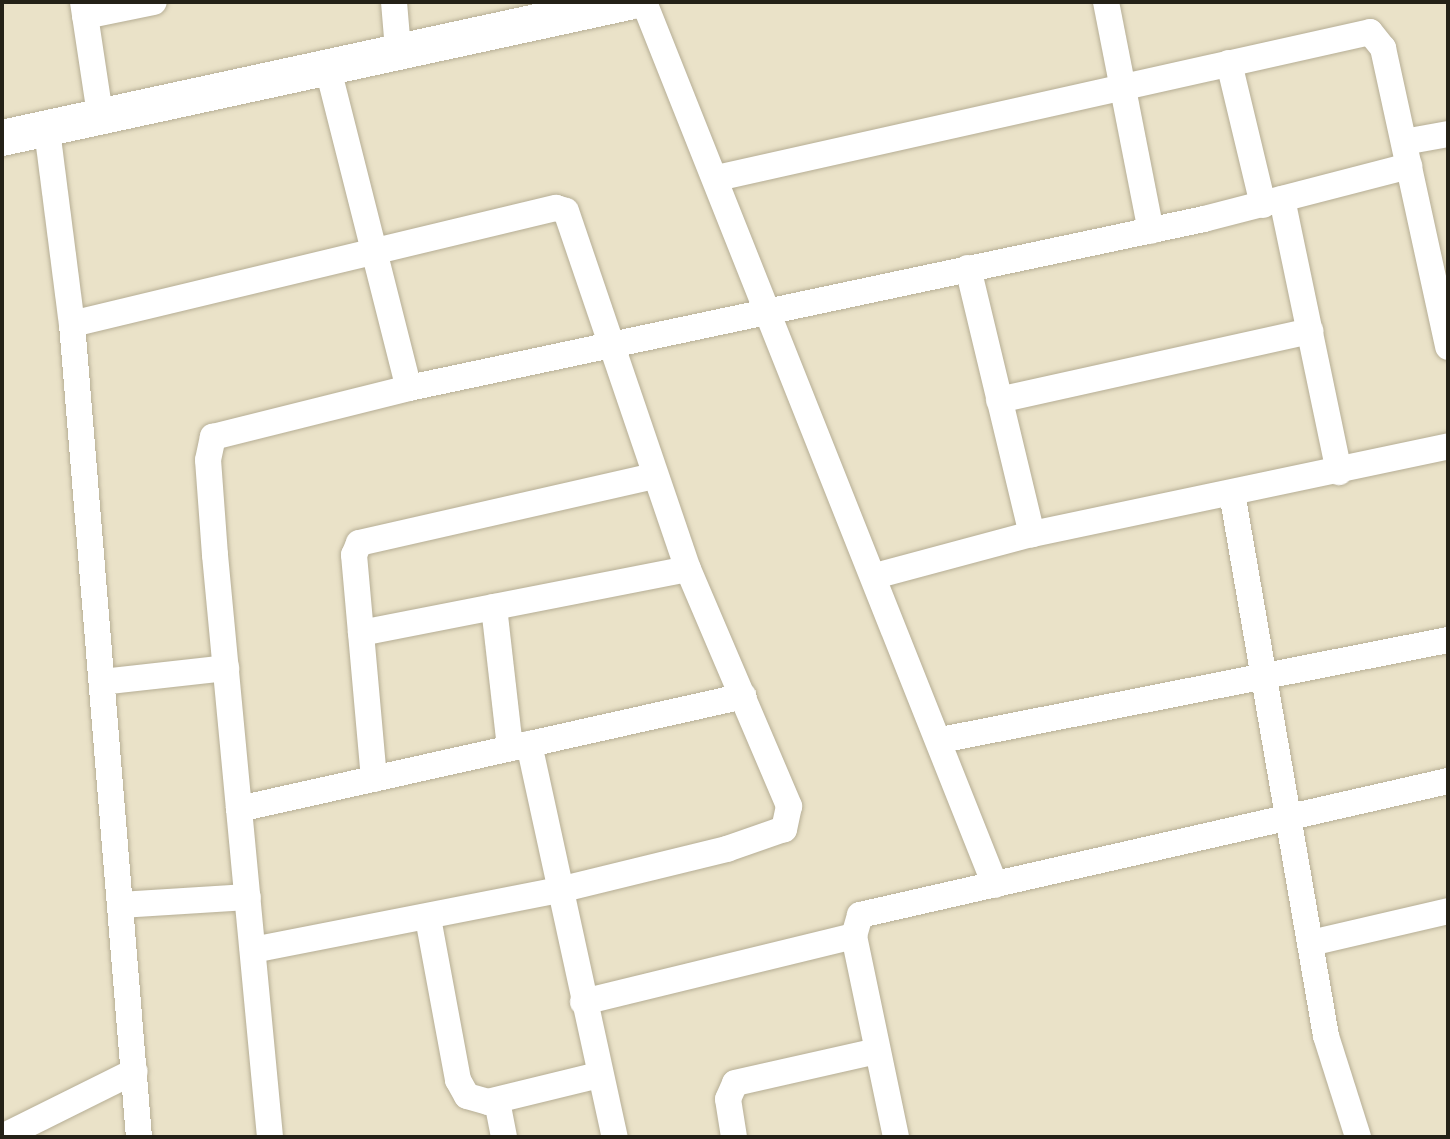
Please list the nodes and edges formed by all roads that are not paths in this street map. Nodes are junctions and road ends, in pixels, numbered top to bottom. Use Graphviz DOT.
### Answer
graph roads {
  1 [pos="154,2"];
  2 [pos="394,2"];
  3 [pos="629,2"];
  4 [pos="644,2"];
  5 [pos="1106,2"];
  6 [pos="84,9"];
  7 [pos="398,50"];
  8 [pos="1229,63"];
  9 [pos="327,65"];
  10 [pos="1121,88"];
  11 [pos="100,115"];
  12 [pos="47,130"];
  13 [pos="1448,134"];
  14 [pos="2,138"];
  15 [pos="1406,154"];
  16 [pos="717,178"];
  17 [pos="1273,202"];
  18 [pos="1151,231"];
  19 [pos="373,254"];
  20 [pos="968,268"];
  21 [pos="770,312"];
  22 [pos="72,324"];
  23 [pos="1310,331"];
  24 [pos="611,345"];
  25 [pos="1448,347"];
  26 [pos="409,388"];
  27 [pos="999,400"];
  28 [pos="1448,446"];
  29 [pos="1339,472"];
  30 [pos="654,476"];
  31 [pos="1232,493"];
  32 [pos="1032,534"];
  33 [pos="688,569"];
  34 [pos="875,576"];
  35 [pos="494,607"];
  36 [pos="361,633"];
  37 [pos="1448,640"];
  38 [pos="226,668"];
  39 [pos="1264,676"];
  40 [pos="102,682"];
  41 [pos="744,696"];
  42 [pos="941,740"];
  43 [pos="519,746"];
  44 [pos="374,779"];
  45 [pos="1448,781"];
  46 [pos="239,809"];
  47 [pos="1290,817"];
  48 [pos="995,885"];
  49 [pos="559,890"];
  50 [pos="248,897"];
  51 [pos="120,905"];
  52 [pos="1448,911"];
  53 [pos="428,918"];
  54 [pos="854,936"];
  55 [pos="1311,943"];
  56 [pos="253,950"];
  57 [pos="583,1002"];
  58 [pos="877,1051"];
  59 [pos="135,1071"];
  60 [pos="599,1075"];
  61 [pos="497,1101"];
  62 [pos="2,1137"];
  63 [pos="139,1137"];
  64 [pos="270,1137"];
  65 [pos="504,1137"];
  66 [pos="615,1137"];
  67 [pos="734,1137"];
  68 [pos="896,1137"];
  69 [pos="1358,1137"];
  1 -- 6 [label="street"];
  2 -- 7 [label="street"];
  3 -- 7 [label="main road"];
  4 -- 16 [label="street"];
  5 -- 10 [label="street"];
  6 -- 11 [label="street"];
  7 -- 9 [label="main road"];
  8 -- 10 [label="street"];
  8 -- 15 [label="street"];
  8 -- 17 [label="street"];
  9 -- 11 [label="main road"];
  9 -- 19 [label="street"];
  10 -- 16 [label="street"];
  10 -- 18 [label="street"];
  11 -- 12 [label="main road"];
  12 -- 14 [label="main road"];
  12 -- 22 [label="street"];
  13 -- 15 [label="street"];
  15 -- 17 [label="street"];
  15 -- 25 [label="street"];
  16 -- 21 [label="street"];
  17 -- 18 [label="street"];
  17 -- 23 [label="street"];
  18 -- 20 [label="street"];
  19 -- 22 [label="street"];
  19 -- 24 [label="street"];
  19 -- 26 [label="street"];
  20 -- 21 [label="street"];
  20 -- 27 [label="street"];
  21 -- 24 [label="street"];
  21 -- 34 [label="street"];
  22 -- 40 [label="street"];
  23 -- 27 [label="street"];
  23 -- 29 [label="street"];
  24 -- 26 [label="street"];
  24 -- 30 [label="street"];
  26 -- 38 [label="street"];
  27 -- 32 [label="street"];
  28 -- 29 [label="street"];
  29 -- 31 [label="street"];
  30 -- 33 [label="street"];
  30 -- 36 [label="street"];
  31 -- 32 [label="street"];
  31 -- 39 [label="street"];
  32 -- 34 [label="street"];
  33 -- 35 [label="street"];
  33 -- 41 [label="street"];
  34 -- 42 [label="street"];
  35 -- 36 [label="street"];
  35 -- 43 [label="street"];
  36 -- 44 [label="street"];
  37 -- 39 [label="street"];
  38 -- 40 [label="street"];
  38 -- 46 [label="street"];
  39 -- 42 [label="street"];
  39 -- 47 [label="street"];
  40 -- 51 [label="street"];
  41 -- 43 [label="street"];
  41 -- 49 [label="street"];
  42 -- 48 [label="street"];
  43 -- 44 [label="street"];
  43 -- 49 [label="street"];
  44 -- 46 [label="street"];
  45 -- 47 [label="street"];
  46 -- 50 [label="street"];
  47 -- 48 [label="street"];
  47 -- 55 [label="street"];
  48 -- 54 [label="street"];
  49 -- 53 [label="street"];
  49 -- 57 [label="street"];
  50 -- 51 [label="street"];
  50 -- 56 [label="street"];
  51 -- 59 [label="street"];
  52 -- 55 [label="street"];
  53 -- 56 [label="street"];
  53 -- 61 [label="street"];
  54 -- 57 [label="street"];
  54 -- 58 [label="street"];
  55 -- 69 [label="street"];
  56 -- 64 [label="street"];
  57 -- 60 [label="street"];
  58 -- 67 [label="street"];
  58 -- 68 [label="street"];
  59 -- 62 [label="street"];
  59 -- 63 [label="street"];
  60 -- 61 [label="street"];
  60 -- 66 [label="street"];
  61 -- 65 [label="street"];
}
